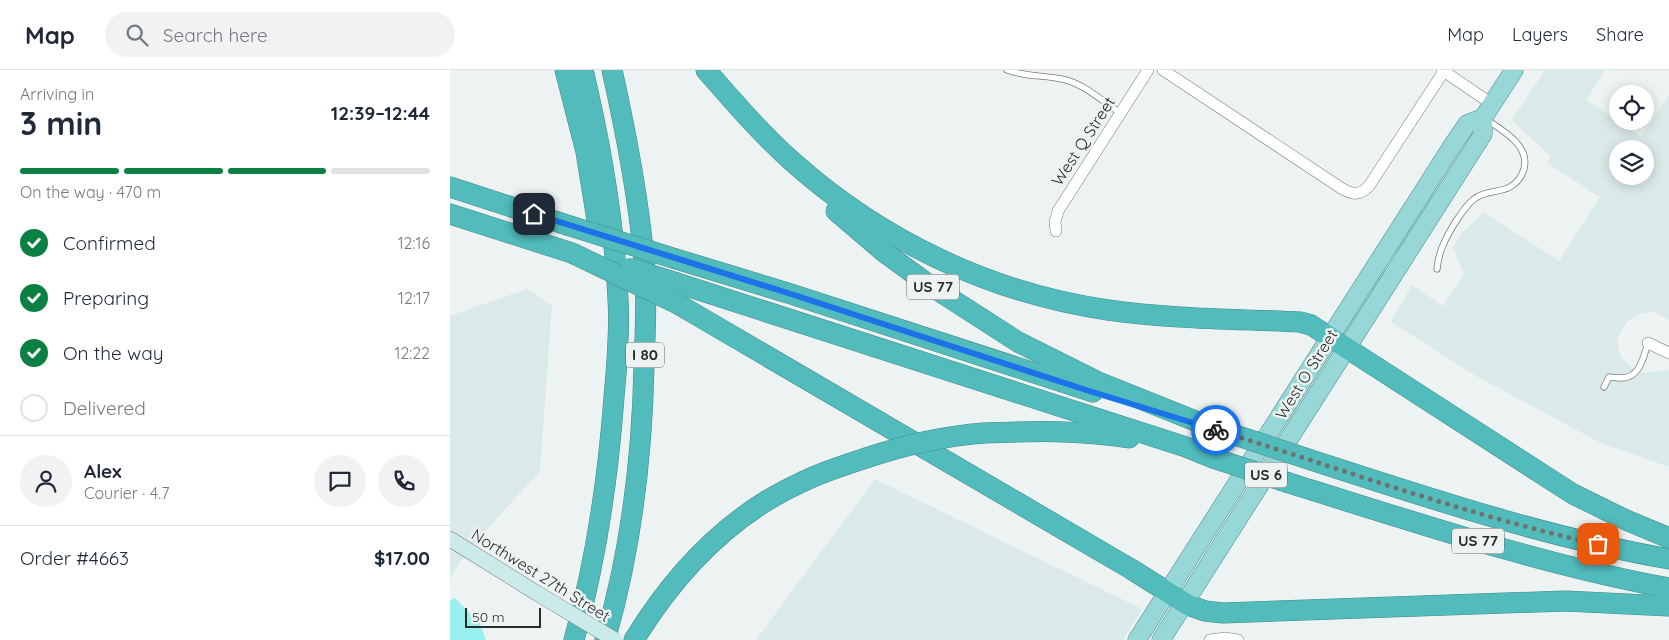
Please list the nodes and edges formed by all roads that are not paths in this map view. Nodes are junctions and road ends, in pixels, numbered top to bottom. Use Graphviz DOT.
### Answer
graph roads {
  1 [pos="565,70"];
  2 [pos="583,70"];
  3 [pos="612,70"];
  4 [pos="700,70"];
  5 [pos="706,70"];
  6 [pos="1007,70"];
  7 [pos="1148,70"];
  8 [pos="1163,70"];
  9 [pos="1514,70"];
  10 [pos="1443,71"];
  11 [pos="1487,111"];
  12 [pos="1120,113"];
  13 [pos="450,188"];
  14 [pos="450,214"];
  15 [pos="1056,232"];
  16 [pos="1437,269"];
  17 [pos="676,293"];
  18 [pos="1338,342"];
  19 [pos="1648,343"];
  20 [pos="914,346"];
  21 [pos="1669,353"];
  22 [pos="1604,387"];
  23 [pos="1223,432"];
  24 [pos="611,438"];
  25 [pos="1214,458"];
  26 [pos="1669,538"];
  27 [pos="450,539"];
  28 [pos="1669,559"];
  29 [pos="1669,588"];
  30 [pos="1176,598"];
  31 [pos="1669,606"];
  32 [pos="574,640"];
  33 [pos="605,640"];
  34 [pos="615,640"];
  35 [pos="634,640"];
  36 [pos="1137,640"];
  37 [pos="1161,640"];
  38 [pos="1212,640"];
  39 [pos="1238,640"];
  1 -- 24 [label="highway"];
  2 -- 24 [label="highway, I 80"];
  3 -- 33 [label="highway, I 80"];
  4 -- 23 [label="highway, US 77"];
  5 -- 18 [label="highway"];
  6 -- 12 [label="lane"];
  7 -- 12 [label="street, West Q Street"];
  8 -- 10 [label="street"];
  9 -- 11 [label="main road, West O Street / US 6"];
  10 -- 11 [label="street"];
  11 -- 16 [label="lane"];
  11 -- 18 [label="main road, West O Street / US 6"];
  12 -- 15 [label="street, West Q Street"];
  13 -- 20 [label="highway, bridge"];
  14 -- 17 [label="highway, US 77, bridge"];
  17 -- 20 [label="highway, US 77"];
  17 -- 30 [label="highway"];
  18 -- 26 [label="highway"];
  18 -- 30 [label="main road, West O Street / US 6"];
  19 -- 21 [label="street"];
  19 -- 22 [label="lane"];
  20 -- 23 [label="highway"];
  20 -- 25 [label="highway, US 77"];
  23 -- 28 [label="highway, US 77, bridge"];
  24 -- 32 [label="highway, I 80"];
  25 -- 29 [label="highway, US 77, bridge"];
  25 -- 35 [label="highway, bridge"];
  27 -- 34 [label="street, Northwest 27th Street, bridge"];
  30 -- 31 [label="highway"];
  30 -- 36 [label="main road, West O Street / US 6"];
  30 -- 37 [label="main road, West O Street / US 6"];
  38 -- 39 [label="street"];
}
